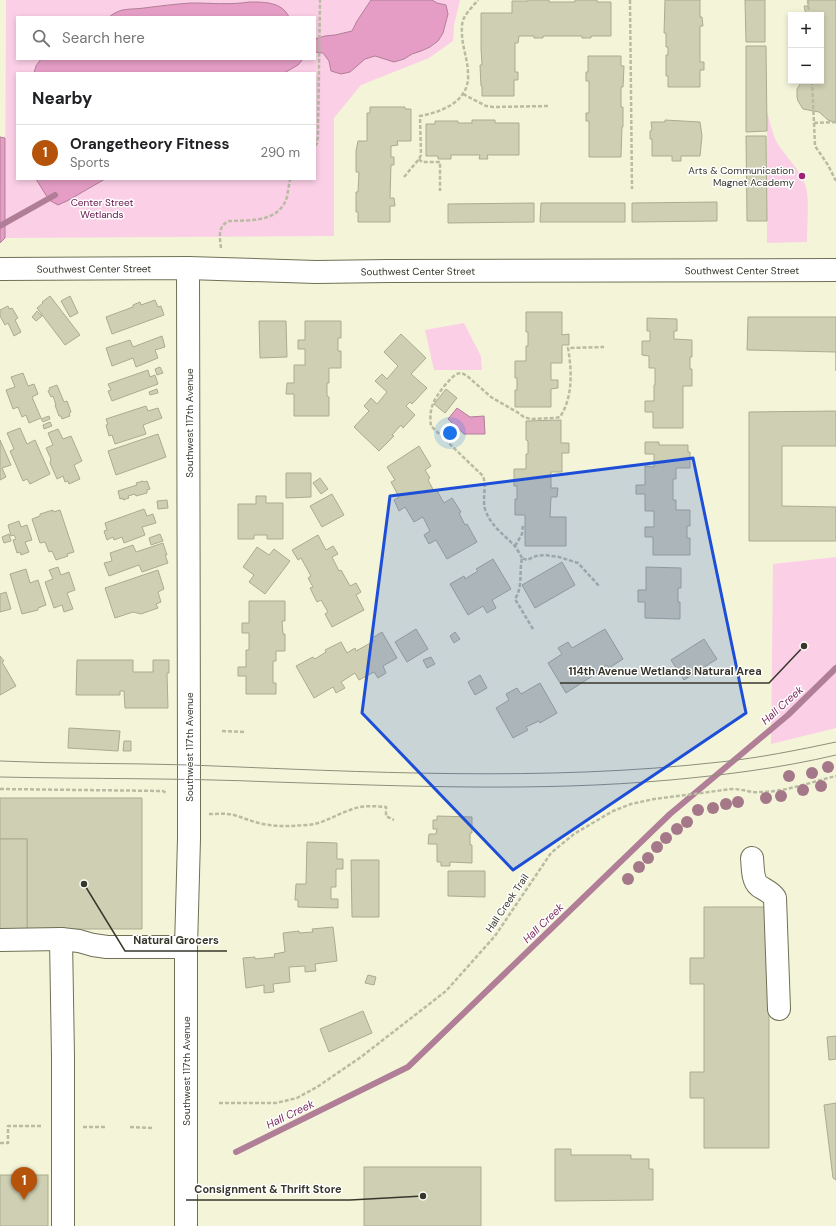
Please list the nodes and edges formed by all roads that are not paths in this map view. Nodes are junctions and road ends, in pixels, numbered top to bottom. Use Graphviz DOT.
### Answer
graph roads {
  1 [pos="188,268"];
  2 [pos="0,269"];
  3 [pos="836,270"];
  4 [pos="752,858"];
  5 [pos="61,939"];
  6 [pos="0,940"];
  7 [pos="186,948"];
  8 [pos="779,1009"];
  9 [pos="63,1226"];
  10 [pos="186,1226"];
  1 -- 2 [label="street, Southwest Center Street"];
  1 -- 3 [label="street, Southwest Center Street"];
  1 -- 7 [label="street, Southwest 117th Avenue"];
  4 -- 8 [label="street"];
  5 -- 6 [label="street"];
  5 -- 7 [label="street"];
  5 -- 9 [label="street"];
  7 -- 10 [label="street, Southwest 117th Avenue"];
}
